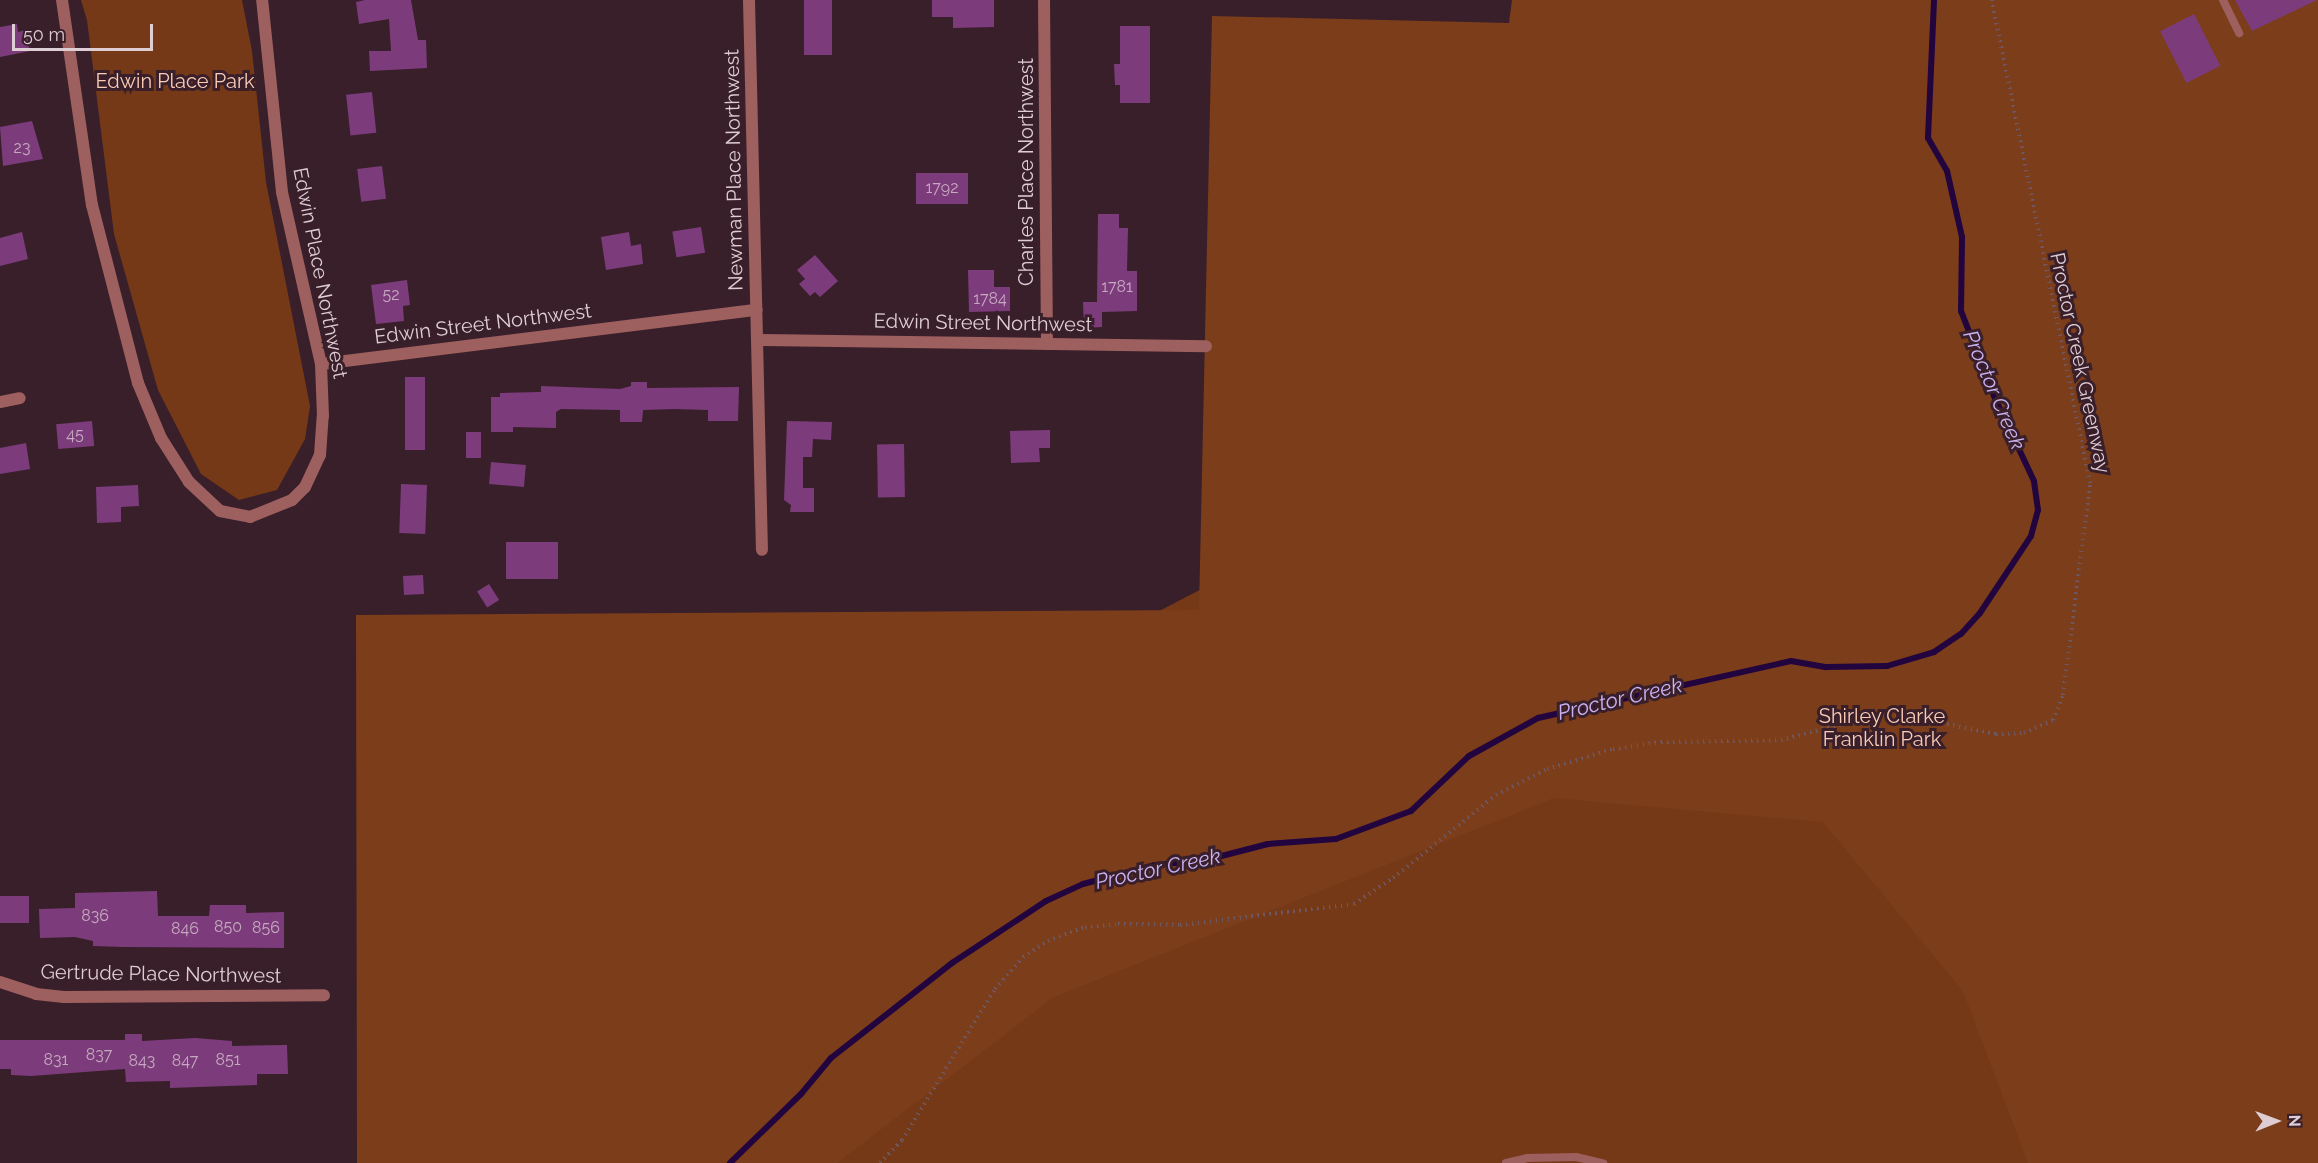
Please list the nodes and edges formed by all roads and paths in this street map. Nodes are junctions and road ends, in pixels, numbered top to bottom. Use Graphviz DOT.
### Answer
graph roads {
  1 [pos="62,0"];
  2 [pos="262,0"];
  3 [pos="749,0"];
  4 [pos="1044,0"];
  5 [pos="1992,0"];
  6 [pos="2223,0"];
  7 [pos="2239,33"];
  8 [pos="757,310"];
  9 [pos="760,340"];
  10 [pos="1047,344"];
  11 [pos="1206,346"];
  12 [pos="321,364"];
  13 [pos="20,398"];
  14 [pos="0,402"];
  15 [pos="762,550"];
  16 [pos="0,982"];
  17 [pos="324,995"];
  18 [pos="880,1163"];
  19 [pos="1506,1163"];
  20 [pos="1603,1163"];
  1 -- 12 [label="street, Edwin Place Northwest"];
  2 -- 12 [label="street, Edwin Place Northwest"];
  3 -- 8 [label="street, Newman Place Northwest"];
  4 -- 10 [label="street, Charles Place Northwest"];
  5 -- 18 [label="path, Proctor Creek Greenway"];
  6 -- 7 [label="lane"];
  8 -- 9 [label="street, Newman Place Northwest"];
  8 -- 12 [label="street, Edwin Street Northwest"];
  9 -- 10 [label="street, Edwin Street Northwest"];
  9 -- 15 [label="street, Newman Place Northwest"];
  10 -- 11 [label="street, Edwin Street Northwest"];
  13 -- 14 [label="street"];
  16 -- 17 [label="street, Gertrude Place Northwest"];
  19 -- 20 [label="lane"];
}
